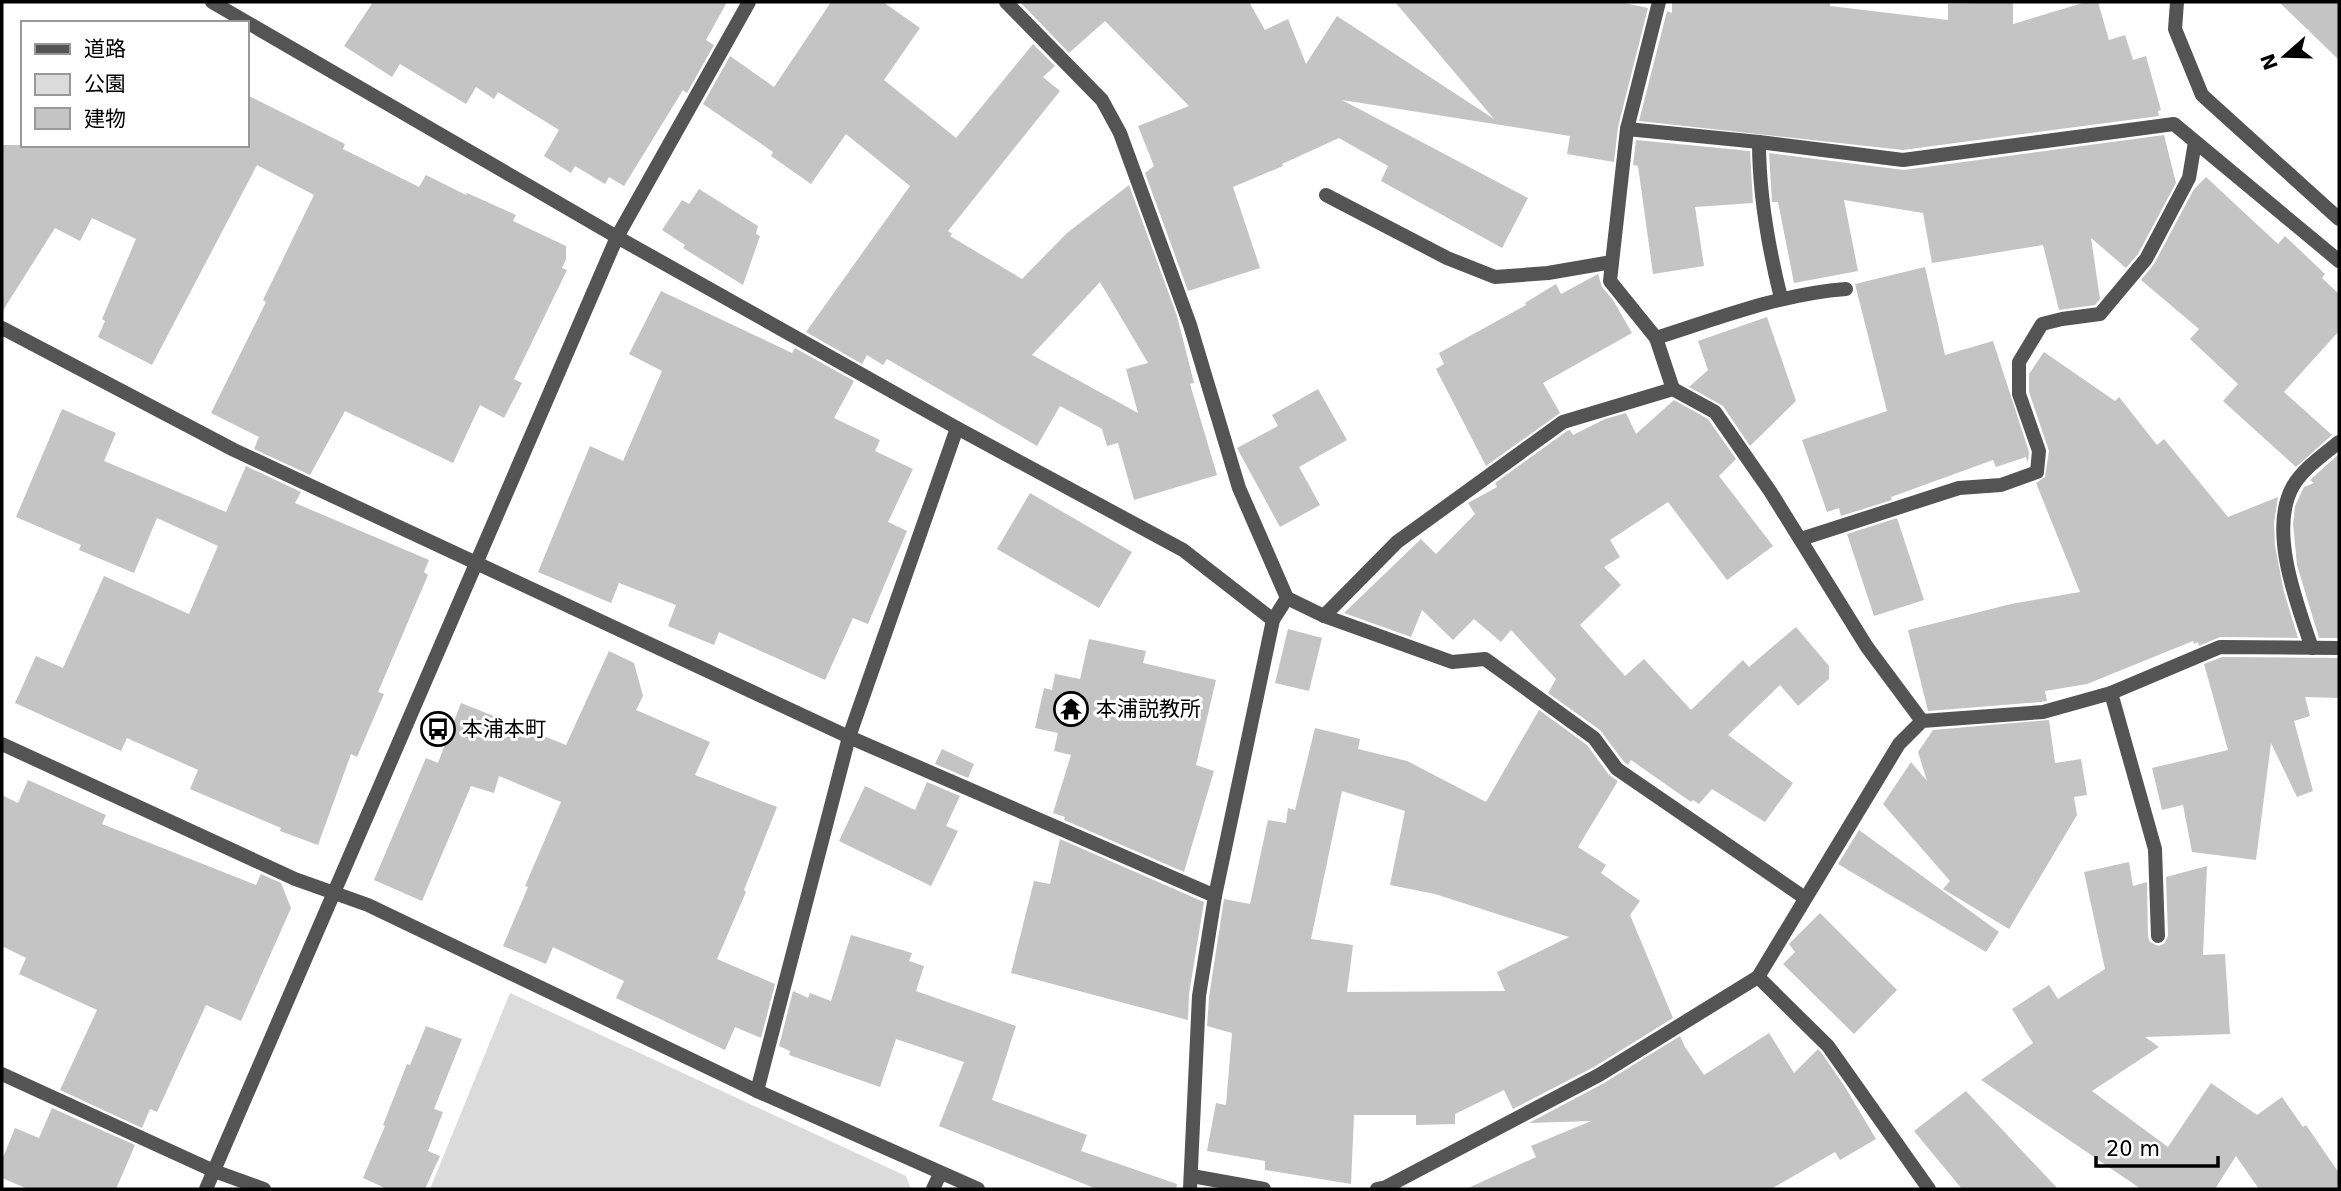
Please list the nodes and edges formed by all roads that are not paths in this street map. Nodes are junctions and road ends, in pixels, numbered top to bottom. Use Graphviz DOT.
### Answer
graph roads {
  1 [pos="212,2"];
  2 [pos="749,2"];
  3 [pos="1006,2"];
  4 [pos="1659,2"];
  5 [pos="2177,2"];
  6 [pos="245,21"];
  7 [pos="248,23"];
  8 [pos="1628,129"];
  9 [pos="1759,142"];
  10 [pos="2195,142"];
  11 [pos="1326,195"];
  12 [pos="2339,219"];
  13 [pos="617,237"];
  14 [pos="2339,261"];
  15 [pos="1612,262"];
  16 [pos="1846,289"];
  17 [pos="1781,298"];
  18 [pos="2,328"];
  19 [pos="1656,338"];
  20 [pos="1673,389"];
  21 [pos="957,428"];
  22 [pos="2339,442"];
  23 [pos="1801,539"];
  24 [pos="475,563"];
  25 [pos="1287,598"];
  26 [pos="1324,616"];
  27 [pos="1273,620"];
  28 [pos="2312,648"];
  29 [pos="2339,648"];
  30 [pos="2111,693"];
  31 [pos="1922,721"];
  32 [pos="849,737"];
  33 [pos="2,744"];
  34 [pos="333,892"];
  35 [pos="1215,896"];
  36 [pos="1805,898"];
  37 [pos="2158,936"];
  38 [pos="1758,977"];
  39 [pos="2,1074"];
  40 [pos="757,1090"];
  41 [pos="214,1171"];
  42 [pos="940,1174"];
  43 [pos="1191,1183"];
  44 [pos="206,1189"];
  45 [pos="264,1189"];
  46 [pos="933,1189"];
  47 [pos="978,1189"];
  48 [pos="1265,1189"];
  49 [pos="1377,1189"];
  50 [pos="1930,1189"];
  1 -- 6 [label="street"];
  2 -- 13 [label="street"];
  3 -- 25 [label="street"];
  4 -- 8 [label="street"];
  5 -- 12 [label="street"];
  7 -- 13 [label="street"];
  8 -- 9 [label="street"];
  8 -- 15 [label="street"];
  9 -- 10 [label="street"];
  9 -- 17 [label="street"];
  10 -- 14 [label="street"];
  10 -- 23 [label="street"];
  11 -- 15 [label="street"];
  13 -- 21 [label="street"];
  13 -- 24 [label="street"];
  15 -- 19 [label="street"];
  16 -- 17 [label="street"];
  17 -- 19 [label="street"];
  18 -- 24 [label="street"];
  19 -- 20 [label="street"];
  20 -- 23 [label="street"];
  20 -- 26 [label="street"];
  21 -- 27 [label="street"];
  21 -- 32 [label="street"];
  22 -- 28 [label="street"];
  23 -- 31 [label="street"];
  24 -- 32 [label="street"];
  24 -- 34 [label="street"];
  25 -- 26 [label="street"];
  25 -- 27 [label="street"];
  26 -- 36 [label="street"];
  27 -- 35 [label="street"];
  28 -- 29 [label="street"];
  28 -- 30 [label="street"];
  30 -- 31 [label="street"];
  30 -- 37 [label="street"];
  31 -- 36 [label="street"];
  32 -- 35 [label="street"];
  32 -- 40 [label="street"];
  33 -- 34 [label="street"];
  34 -- 40 [label="street"];
  34 -- 41 [label="street"];
  35 -- 43 [label="street"];
  36 -- 38 [label="street"];
  38 -- 49 [label="street"];
  38 -- 50 [label="street"];
  39 -- 41 [label="street"];
  40 -- 42 [label="street"];
  41 -- 44 [label="street"];
  41 -- 45 [label="street"];
  42 -- 46 [label="street"];
  42 -- 47 [label="street"];
  43 -- 48 [label="street"];
}
